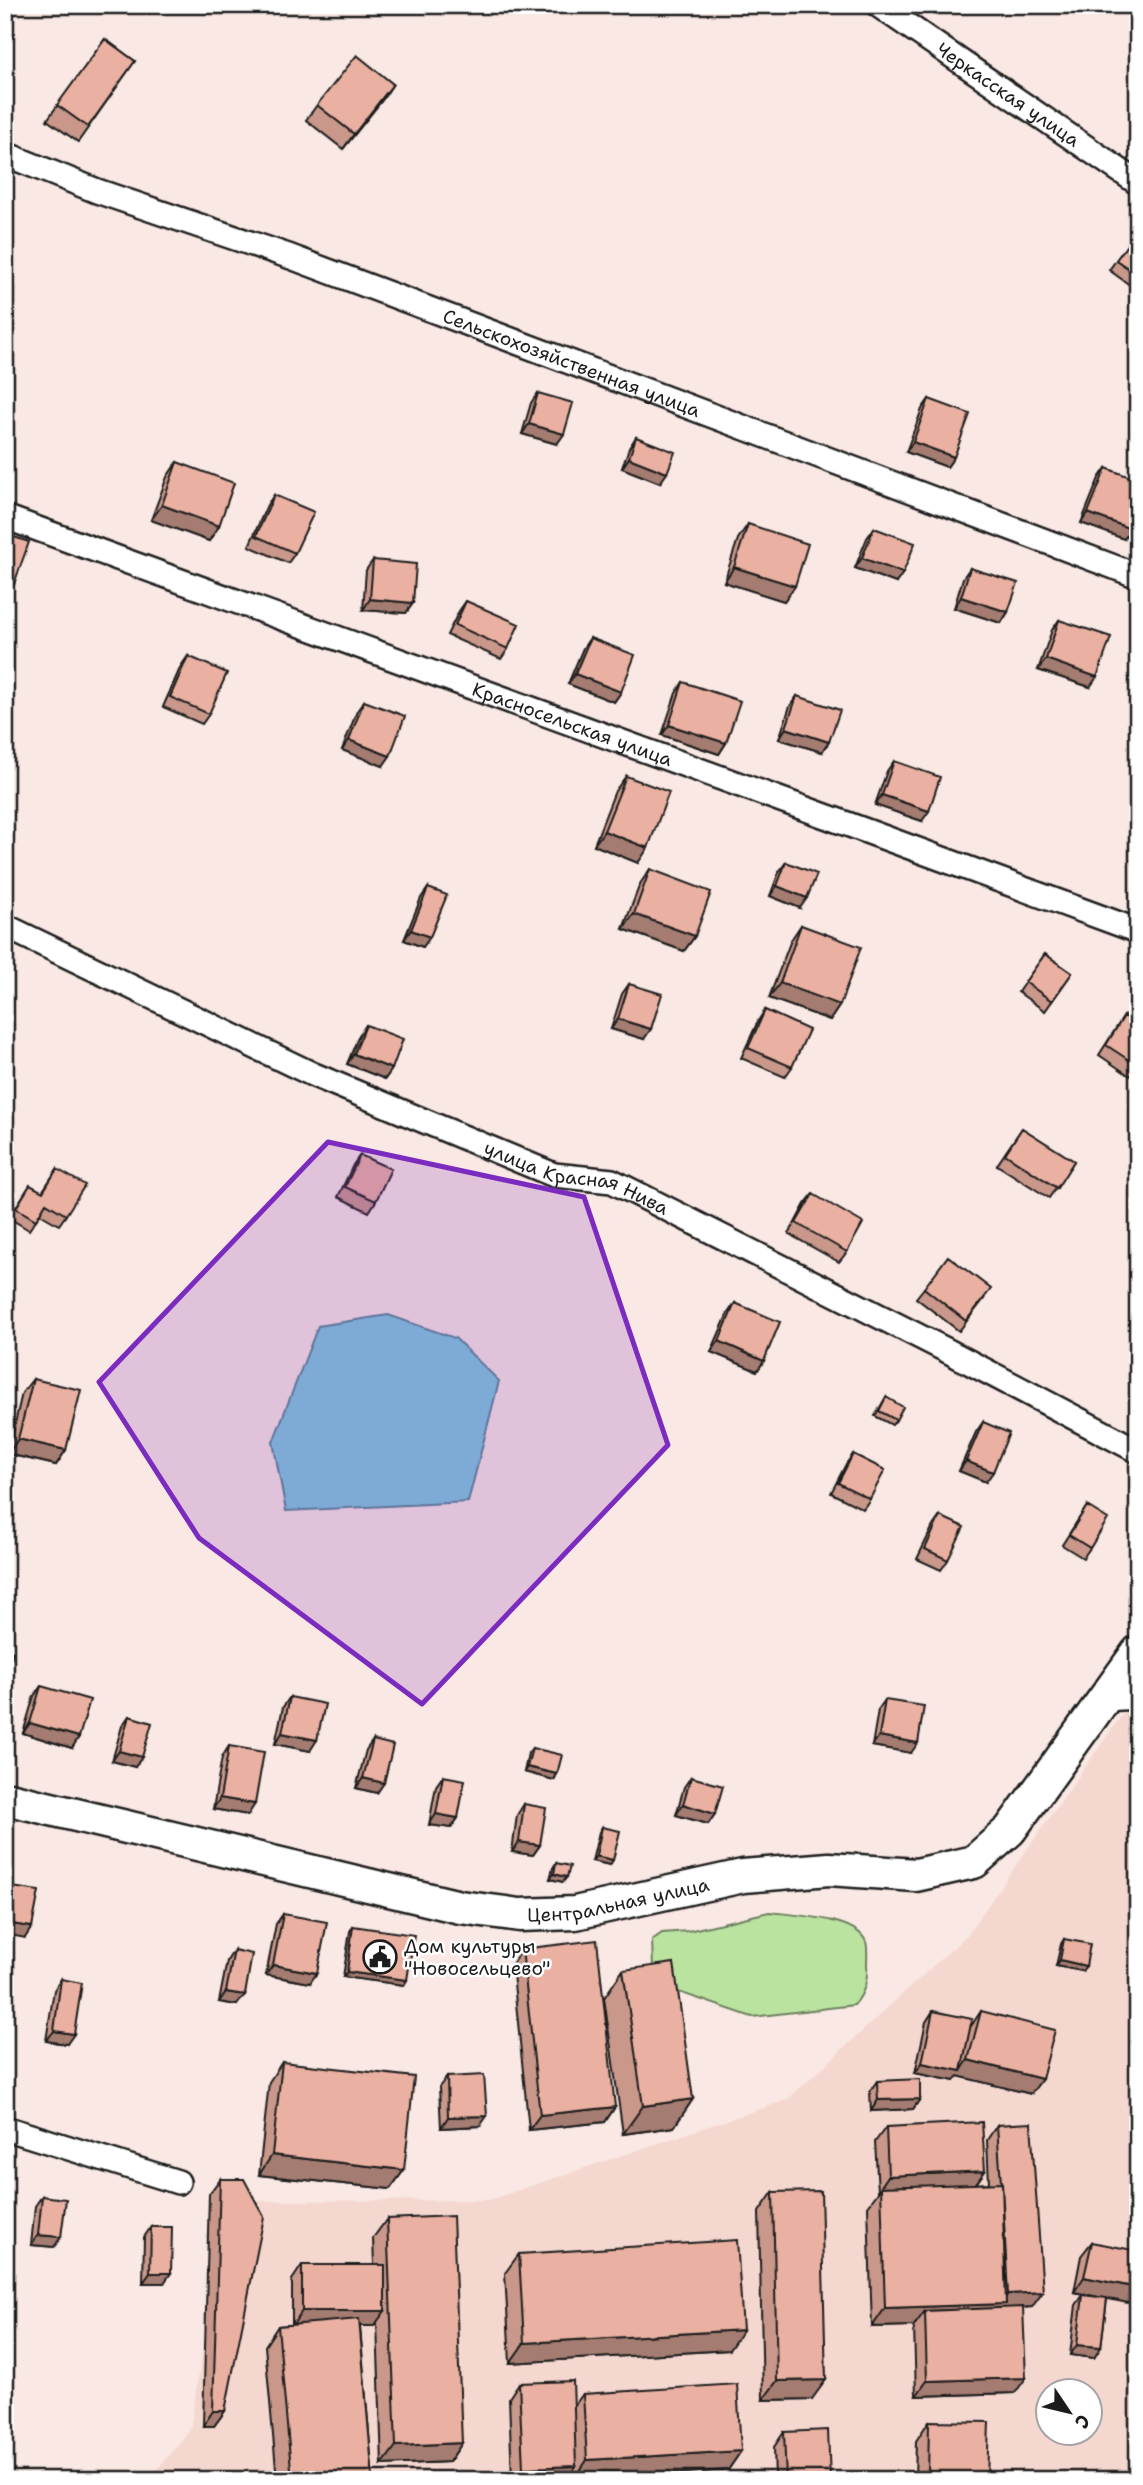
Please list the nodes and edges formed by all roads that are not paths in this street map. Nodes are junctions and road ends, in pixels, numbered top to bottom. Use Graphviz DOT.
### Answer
graph roads {
  1 [pos="878,5"];
  2 [pos="5,154"];
  3 [pos="1138,183"];
  4 [pos="5,517"];
  5 [pos="1138,576"];
  6 [pos="5,926"];
  7 [pos="1138,931"];
  8 [pos="1138,1451"];
  9 [pos="1138,1652"];
  10 [pos="1138,1697"];
  11 [pos="1104,1699"];
  12 [pos="5,1798"];
  13 [pos="5,2128"];
  14 [pos="178,2182"];
  1 -- 3 [label="street, Черкасская улица"];
  2 -- 5 [label="street, Сельскохозяйственная улица"];
  4 -- 7 [label="street, Красносельская улица"];
  6 -- 8 [label="street, улица Красная Нива"];
  9 -- 11 [label="street, Центральная улица"];
  10 -- 11 [label="street"];
  11 -- 12 [label="street, Центральная улица"];
  13 -- 14 [label="street"];
}
